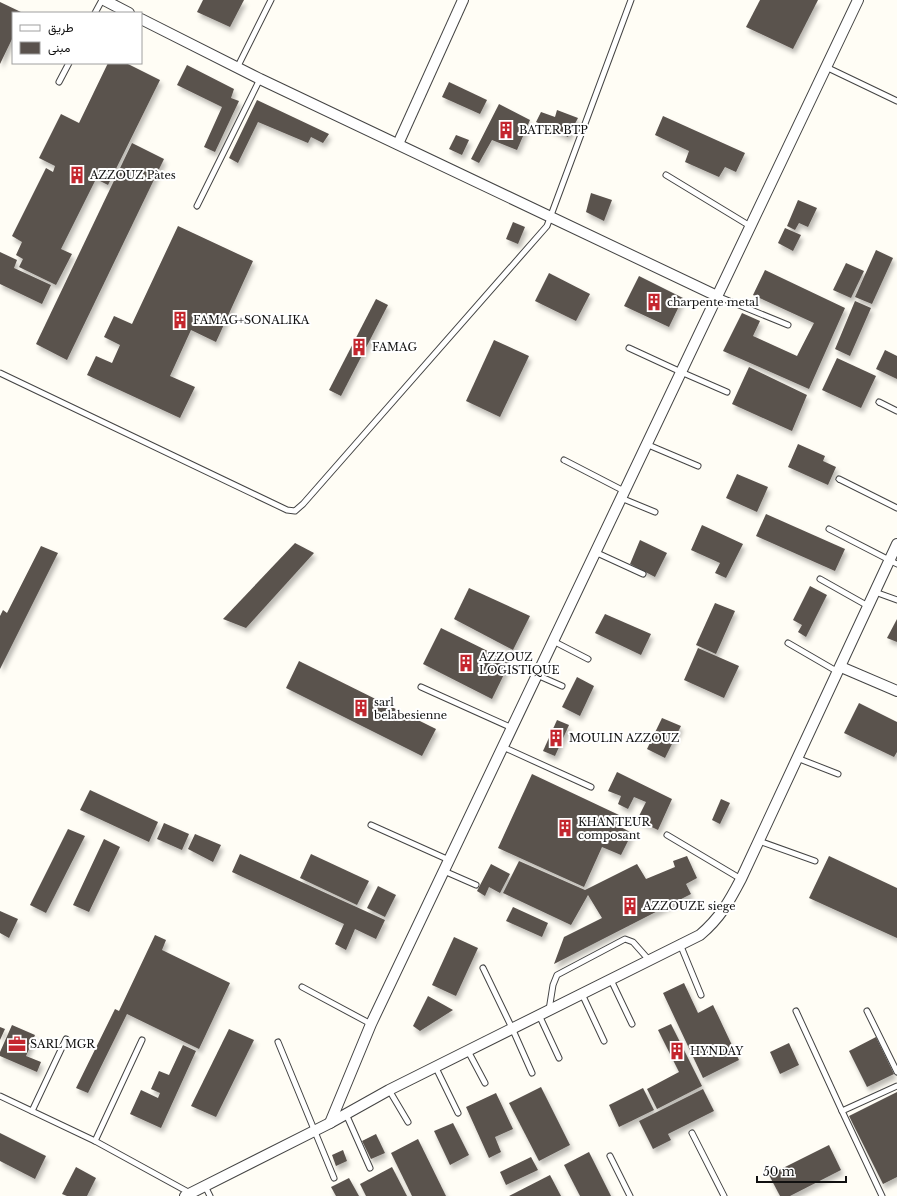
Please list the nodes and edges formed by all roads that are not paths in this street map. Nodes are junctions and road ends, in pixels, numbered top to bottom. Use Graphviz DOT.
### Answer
graph roads {
  1 [pos="103,0"];
  2 [pos="271,0"];
  3 [pos="463,0"];
  4 [pos="632,0"];
  5 [pos="858,0"];
  6 [pos="96,12"];
  7 [pos="128,12"];
  8 [pos="142,20"];
  9 [pos="68,64"];
  10 [pos="826,66"];
  11 [pos="237,68"];
  12 [pos="260,79"];
  13 [pos="59,82"];
  14 [pos="897,101"];
  15 [pos="398,144"];
  16 [pos="666,175"];
  17 [pos="197,206"];
  18 [pos="552,218"];
  19 [pos="750,226"];
  20 [pos="717,296"];
  21 [pos="788,325"];
  22 [pos="629,348"];
  23 [pos="681,372"];
  24 [pos="0,373"];
  25 [pos="727,392"];
  26 [pos="879,402"];
  27 [pos="897,411"];
  28 [pos="646,444"];
  29 [pos="564,460"];
  30 [pos="698,466"];
  31 [pos="839,479"];
  32 [pos="623,494"];
  33 [pos="897,508"];
  34 [pos="655,512"];
  35 [pos="829,529"];
  36 [pos="897,544"];
  37 [pos="595,552"];
  38 [pos="893,563"];
  39 [pos="643,574"];
  40 [pos="820,579"];
  41 [pos="875,592"];
  42 [pos="897,600"];
  43 [pos="868,606"];
  44 [pos="553,641"];
  45 [pos="788,643"];
  46 [pos="588,659"];
  47 [pos="839,669"];
  48 [pos="537,675"];
  49 [pos="562,686"];
  50 [pos="421,687"];
  51 [pos="897,691"];
  52 [pos="512,728"];
  53 [pos="503,747"];
  54 [pos="797,758"];
  55 [pos="838,774"];
  56 [pos="591,787"];
  57 [pos="371,825"];
  58 [pos="667,835"];
  59 [pos="759,841"];
  60 [pos="449,860"];
  61 [pos="816,862"];
  62 [pos="444,871"];
  63 [pos="741,879"];
  64 [pos="476,885"];
  65 [pos="680,944"];
  66 [pos="649,960"];
  67 [pos="482,968"];
  68 [pos="611,980"];
  69 [pos="302,987"];
  70 [pos="582,994"];
  71 [pos="701,995"];
  72 [pos="549,1011"];
  73 [pos="796,1011"];
  74 [pos="866,1011"];
  75 [pos="540,1015"];
  76 [pos="371,1024"];
  77 [pos="632,1024"];
  78 [pos="512,1028"];
  79 [pos="66,1039"];
  80 [pos="142,1040"];
  81 [pos="604,1041"];
  82 [pos="278,1042"];
  83 [pos="468,1051"];
  84 [pos="558,1058"];
  85 [pos="436,1068"];
  86 [pos="897,1072"];
  87 [pos="532,1073"];
  88 [pos="485,1083"];
  89 [pos="897,1086"];
  90 [pos="390,1090"];
  91 [pos="0,1096"];
  92 [pos="32,1111"];
  93 [pos="842,1111"];
  94 [pos="458,1113"];
  95 [pos="346,1114"];
  96 [pos="330,1122"];
  97 [pos="408,1122"];
  98 [pos="315,1130"];
  99 [pos="692,1133"];
  100 [pos="95,1141"];
  101 [pos="610,1156"];
  102 [pos="370,1168"];
  103 [pos="334,1178"];
  104 [pos="205,1186"];
  105 [pos="187,1194"];
  106 [pos="210,1196"];
  107 [pos="630,1196"];
  108 [pos="724,1196"];
  109 [pos="882,1196"];
  1 -- 6 [label="lane"];
  1 -- 7 [label="street"];
  2 -- 11 [label="lane"];
  3 -- 15 [label="street"];
  4 -- 18 [label="lane"];
  5 -- 10 [label="street"];
  8 -- 11 [label="street"];
  9 -- 13 [label="lane"];
  10 -- 14 [label="lane"];
  10 -- 19 [label="street"];
  11 -- 12 [label="street"];
  12 -- 15 [label="street"];
  12 -- 17 [label="lane"];
  15 -- 18 [label="street"];
  16 -- 19 [label="lane"];
  18 -- 20 [label="street"];
  18 -- 24 [label="lane"];
  19 -- 20 [label="street"];
  20 -- 21 [label="lane"];
  20 -- 23 [label="street"];
  22 -- 23 [label="lane"];
  23 -- 25 [label="lane"];
  23 -- 28 [label="street"];
  26 -- 27 [label="lane"];
  28 -- 30 [label="lane"];
  28 -- 32 [label="street"];
  29 -- 32 [label="lane"];
  31 -- 33 [label="lane"];
  32 -- 34 [label="lane"];
  32 -- 37 [label="street"];
  35 -- 38 [label="lane"];
  36 -- 38 [label="street"];
  37 -- 39 [label="lane"];
  37 -- 44 [label="street"];
  38 -- 41 [label="street"];
  40 -- 43 [label="lane"];
  41 -- 42 [label="lane"];
  41 -- 43 [label="street"];
  43 -- 47 [label="street"];
  44 -- 46 [label="lane"];
  44 -- 48 [label="street"];
  45 -- 47 [label="lane"];
  47 -- 51 [label="street"];
  47 -- 54 [label="street"];
  48 -- 49 [label="lane"];
  48 -- 52 [label="street"];
  50 -- 52 [label="lane"];
  52 -- 53 [label="street"];
  53 -- 56 [label="lane"];
  53 -- 60 [label="street"];
  54 -- 55 [label="lane"];
  54 -- 59 [label="street"];
  57 -- 60 [label="lane"];
  58 -- 63 [label="lane"];
  59 -- 61 [label="lane"];
  59 -- 63 [label="street"];
  60 -- 62 [label="street"];
  62 -- 64 [label="lane"];
  62 -- 76 [label="street"];
  63 -- 65 [label="street"];
  65 -- 66 [label="street"];
  65 -- 71 [label="lane"];
  66 -- 68 [label="street"];
  66 -- 72 [label="lane"];
  67 -- 78 [label="lane"];
  68 -- 70 [label="street"];
  68 -- 77 [label="lane"];
  69 -- 76 [label="lane"];
  70 -- 72 [label="street"];
  70 -- 81 [label="lane"];
  72 -- 75 [label="street"];
  73 -- 93 [label="lane"];
  74 -- 86 [label="lane"];
  75 -- 78 [label="street"];
  75 -- 84 [label="lane"];
  76 -- 96 [label="street"];
  78 -- 83 [label="street"];
  78 -- 87 [label="lane"];
  79 -- 92 [label="lane"];
  80 -- 100 [label="lane"];
  82 -- 98 [label="lane"];
  83 -- 85 [label="street"];
  83 -- 88 [label="lane"];
  85 -- 90 [label="street"];
  85 -- 94 [label="lane"];
  89 -- 93 [label="lane"];
  90 -- 95 [label="street"];
  90 -- 97 [label="lane"];
  91 -- 92 [label="lane"];
  92 -- 100 [label="lane"];
  93 -- 109 [label="lane"];
  95 -- 96 [label="street"];
  95 -- 102 [label="lane"];
  96 -- 98 [label="street"];
  98 -- 103 [label="lane"];
  98 -- 104 [label="street"];
  99 -- 108 [label="lane"];
  100 -- 105 [label="lane"];
  101 -- 107 [label="lane"];
  104 -- 105 [label="street"];
  104 -- 106 [label="lane"];
}
